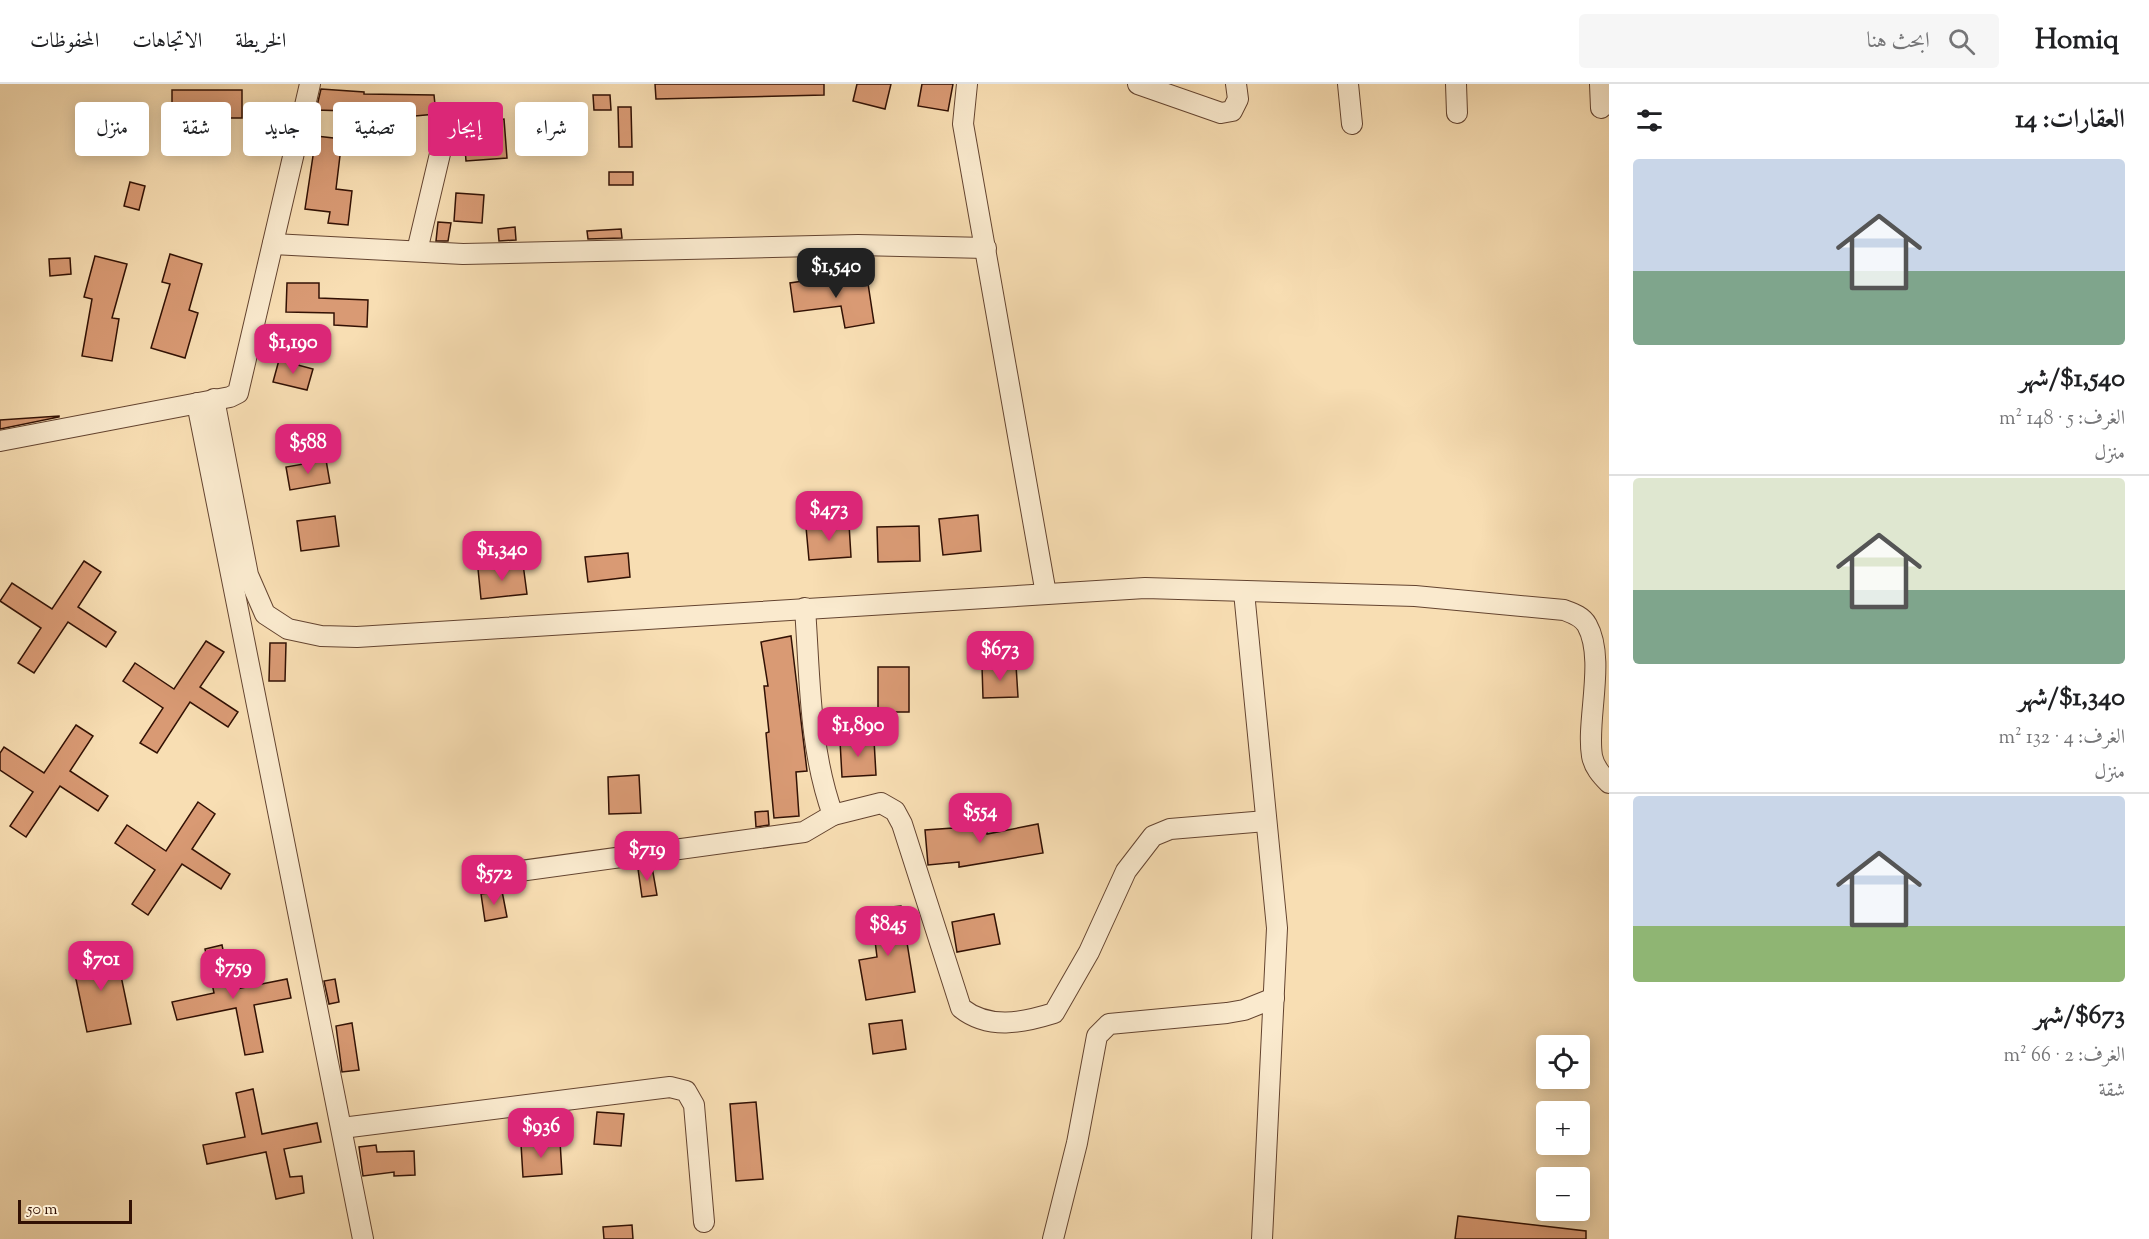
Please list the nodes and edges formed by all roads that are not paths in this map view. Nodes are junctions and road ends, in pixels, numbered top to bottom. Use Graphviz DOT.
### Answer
graph roads {
  1 [pos="310,84"];
  2 [pos="967,84"];
  3 [pos="1138,84"];
  4 [pos="1236,84"];
  5 [pos="1348,84"];
  6 [pos="1456,84"];
  7 [pos="1600,84"];
  8 [pos="1601,108"];
  9 [pos="1457,113"];
  10 [pos="1352,124"];
  11 [pos="439,156"];
  12 [pos="273,244"];
  13 [pos="986,248"];
  14 [pos="417,251"];
  15 [pos="205,401"];
  16 [pos="0,441"];
  17 [pos="1244,592"];
  18 [pos="1046,594"];
  19 [pos="805,608"];
  20 [pos="1609,783"];
  21 [pos="833,815"];
  22 [pos="1266,821"];
  23 [pos="506,873"];
  24 [pos="1274,998"];
  25 [pos="342,1128"];
  26 [pos="704,1222"];
  27 [pos="363,1239"];
  28 [pos="1053,1239"];
  29 [pos="1262,1239"];
  1 -- 12 [label="street"];
  2 -- 13 [label="street"];
  3 -- 4 [label="street"];
  5 -- 10 [label="street"];
  6 -- 9 [label="street"];
  7 -- 8 [label="street"];
  11 -- 14 [label="street"];
  12 -- 14 [label="street"];
  12 -- 15 [label="street"];
  13 -- 14 [label="street"];
  13 -- 18 [label="street"];
  15 -- 16 [label="street"];
  15 -- 19 [label="street"];
  15 -- 25 [label="street"];
  17 -- 18 [label="street"];
  17 -- 20 [label="street"];
  17 -- 22 [label="street"];
  18 -- 19 [label="street"];
  19 -- 21 [label="street"];
  21 -- 22 [label="street"];
  21 -- 23 [label="street"];
  22 -- 24 [label="street"];
  24 -- 28 [label="street"];
  24 -- 29 [label="street"];
  25 -- 26 [label="street"];
  25 -- 27 [label="street"];
}
